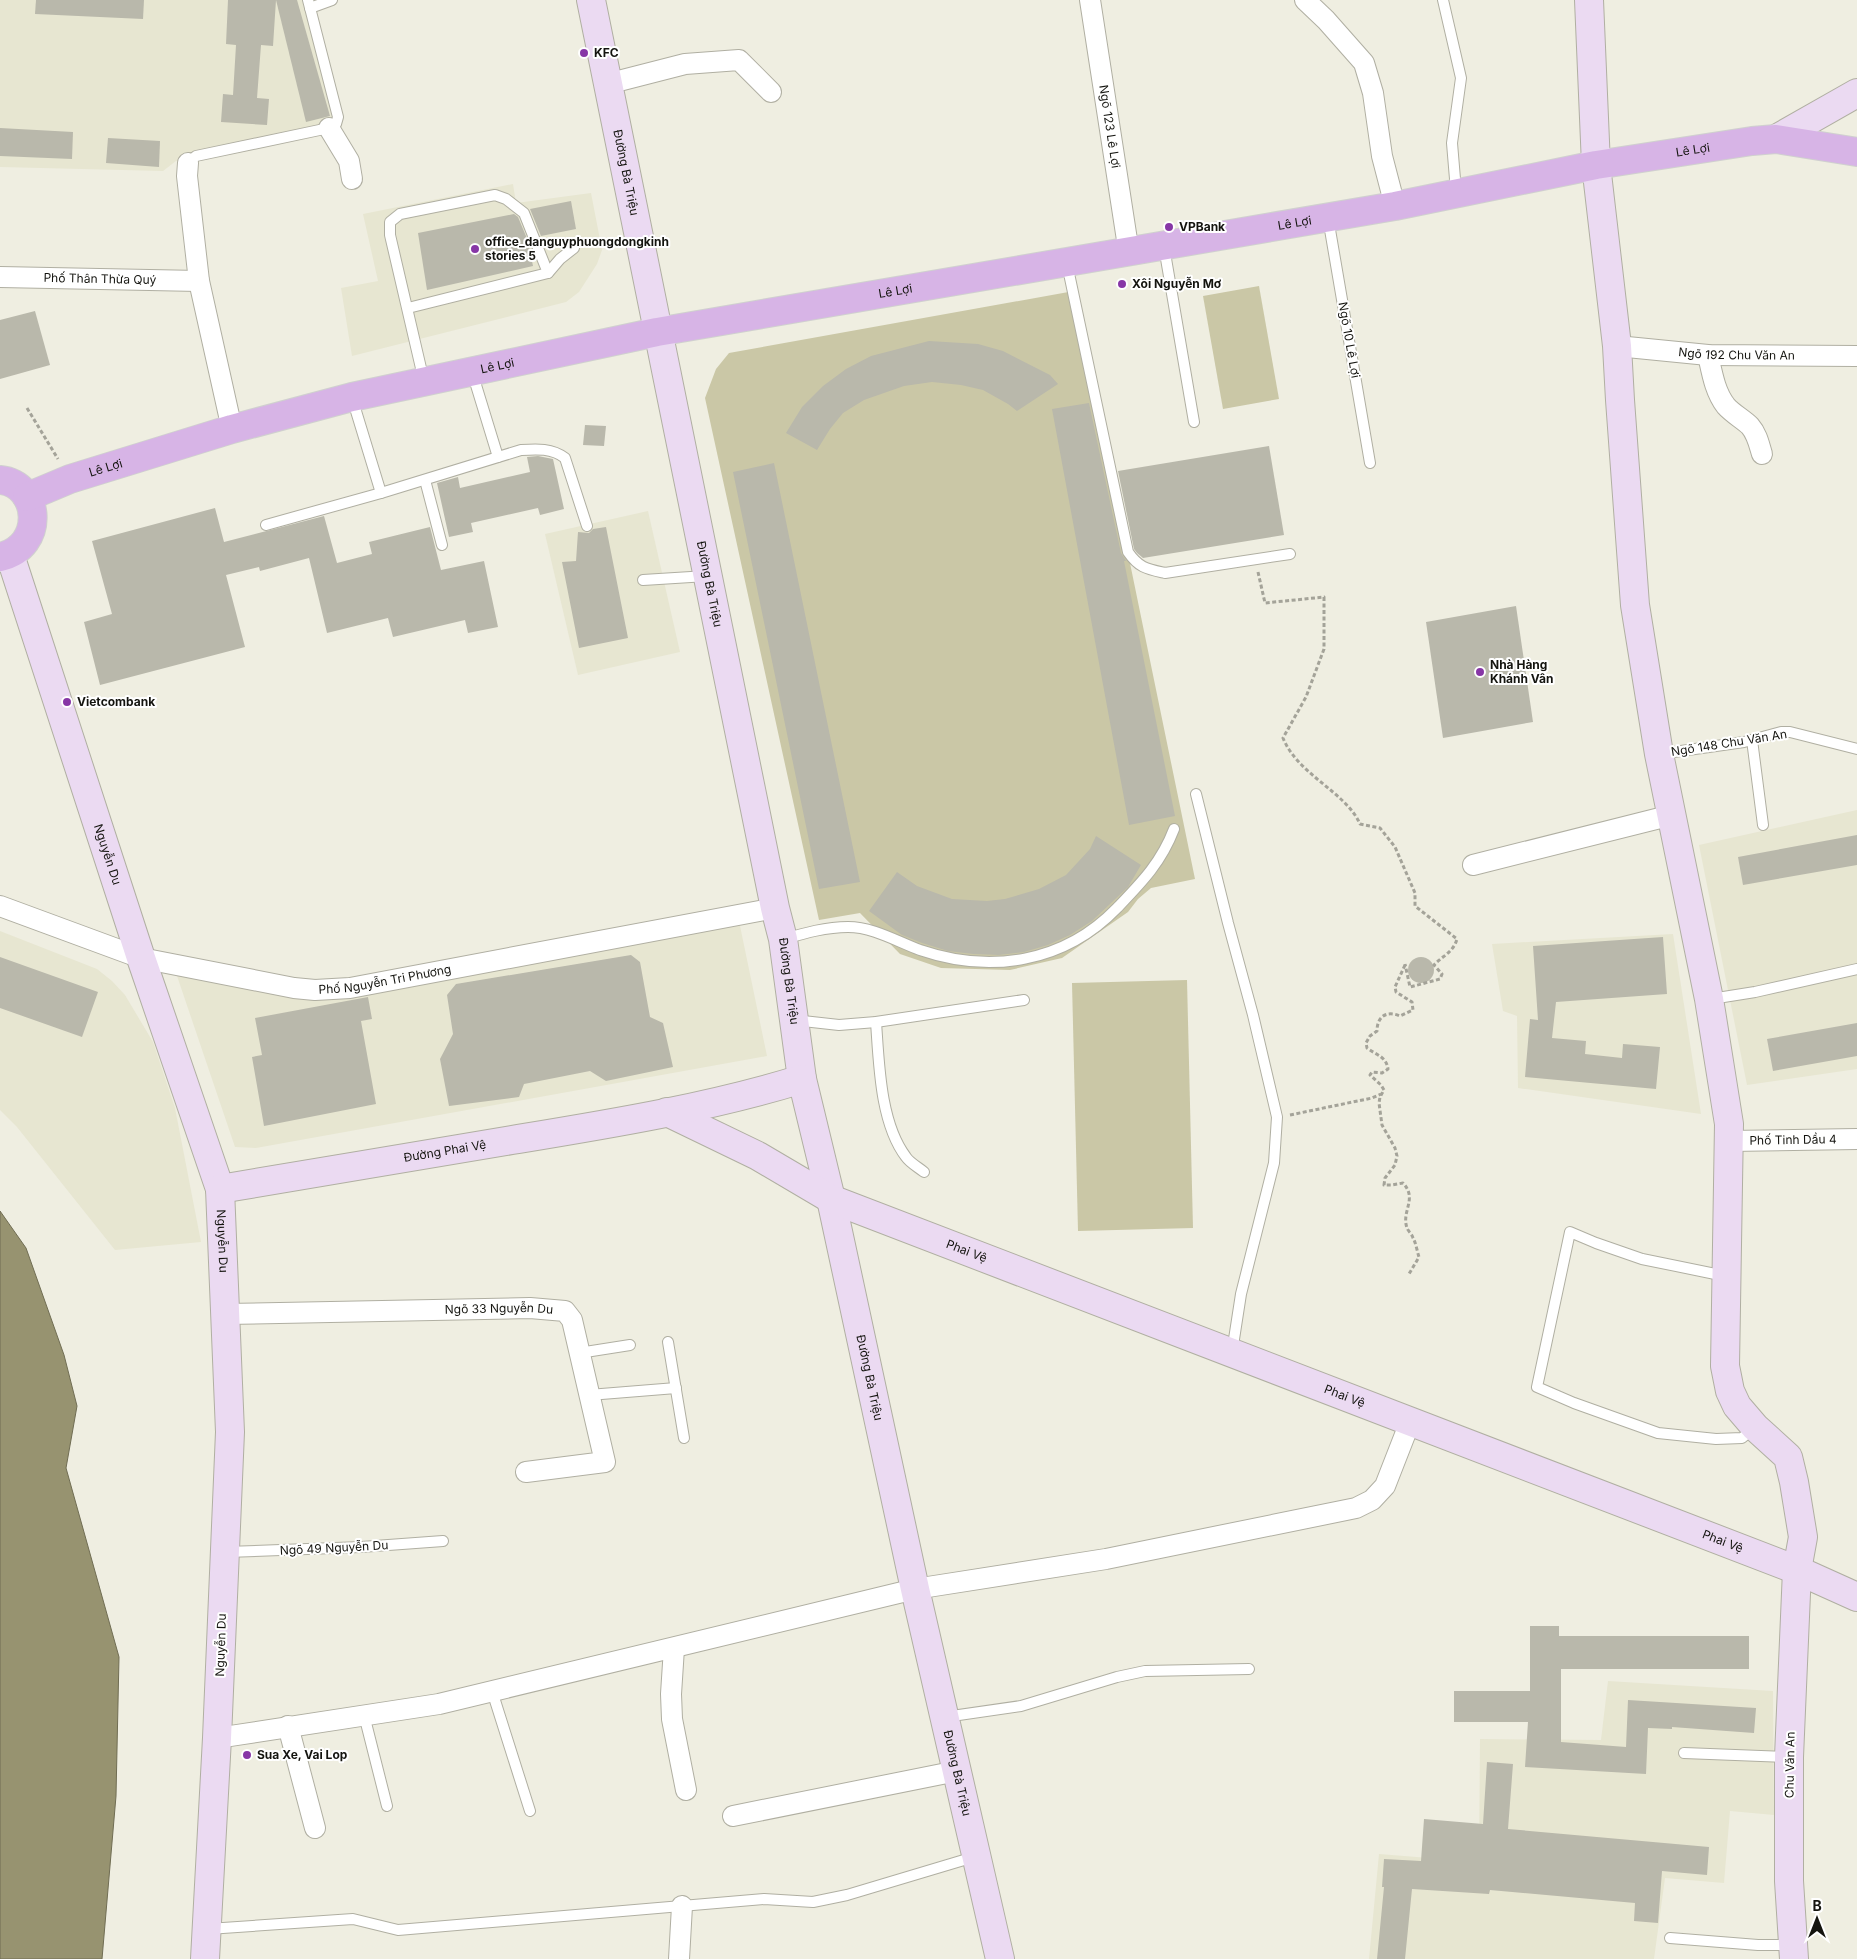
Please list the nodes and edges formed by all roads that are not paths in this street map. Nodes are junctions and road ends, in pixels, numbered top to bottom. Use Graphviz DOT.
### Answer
graph roads {
  1 [pos="332,0"];
  2 [pos="591,0"];
  3 [pos="1090,0"];
  4 [pos="1305,0"];
  5 [pos="1443,0"];
  6 [pos="1589,0"];
  7 [pos="309,4"];
  8 [pos="607,84"];
  9 [pos="771,92"];
  10 [pos="1857,93"];
  11 [pos="329,128"];
  12 [pos="1776,139"];
  13 [pos="1857,152"];
  14 [pos="188,163"];
  15 [pos="1596,165"];
  16 [pos="352,179"];
  17 [pos="1457,193"];
  18 [pos="1395,206"];
  19 [pos="1328,217"];
  20 [pos="1164,246"];
  21 [pos="574,248"];
  22 [pos="1129,252"];
  23 [pos="1066,263"];
  24 [pos="548,273"];
  25 [pos="0,277"];
  26 [pos="200,281"];
  27 [pos="408,308"];
  28 [pos="657,332"];
  29 [pos="1617,346"];
  30 [pos="1708,356"];
  31 [pos="1857,356"];
  32 [pos="472,372"];
  33 [pos="424,382"];
  34 [pos="352,397"];
  35 [pos="1194,422"];
  36 [pos="232,429"];
  37 [pos="1762,454"];
  38 [pos="498,457"];
  39 [pos="1370,463"];
  40 [pos="0,480"];
  41 [pos="424,480"];
  42 [pos="380,493"];
  43 [pos="27,497"];
  44 [pos="266,525"];
  45 [pos="587,526"];
  46 [pos="442,545"];
  47 [pos="1290,554"];
  48 [pos="5,556"];
  49 [pos="707,576"];
  50 [pos="643,580"];
  51 [pos="1752,740"];
  52 [pos="1857,749"];
  53 [pos="1660,754"];
  54 [pos="1196,794"];
  55 [pos="1672,815"];
  56 [pos="1763,825"];
  57 [pos="1174,829"];
  58 [pos="1473,865"];
  59 [pos="0,906"];
  60 [pos="775,908"];
  61 [pos="783,939"];
  62 [pos="141,958"];
  63 [pos="1857,969"];
  64 [pos="1709,999"];
  65 [pos="1024,1000"];
  66 [pos="793,1020"];
  67 [pos="876,1022"];
  68 [pos="802,1079"];
  69 [pos="667,1112"];
  70 [pos="1857,1138"];
  71 [pos="1729,1141"];
  72 [pos="924,1172"];
  73 [pos="220,1189"];
  74 [pos="831,1199"];
  75 [pos="1726,1276"];
  76 [pos="225,1314"];
  77 [pos="668,1342"];
  78 [pos="630,1345"];
  79 [pos="579,1353"];
  80 [pos="1232,1353"];
  81 [pos="676,1388"];
  82 [pos="589,1394"];
  83 [pos="1410,1422"];
  84 [pos="1755,1427"];
  85 [pos="684,1438"];
  86 [pos="526,1472"];
  87 [pos="443,1541"];
  88 [pos="225,1552"];
  89 [pos="1797,1570"];
  90 [pos="914,1590"];
  91 [pos="1857,1597"];
  92 [pos="674,1648"];
  93 [pos="1249,1669"];
  94 [pos="492,1691"];
  95 [pos="364,1715"];
  96 [pos="944,1717"];
  97 [pos="288,1726"];
  98 [pos="217,1738"];
  99 [pos="1684,1753"];
  100 [pos="1789,1757"];
  101 [pos="957,1771"];
  102 [pos="686,1790"];
  103 [pos="387,1806"];
  104 [pos="530,1811"];
  105 [pos="733,1816"];
  106 [pos="315,1828"];
  107 [pos="976,1856"];
  108 [pos="682,1906"];
  109 [pos="207,1929"];
  110 [pos="1670,1938"];
  111 [pos="1794,1952"];
  112 [pos="205,1959"];
  113 [pos="679,1959"];
  114 [pos="1000,1959"];
  1 -- 7 [label="lane"];
  2 -- 8 [label="street, Đường Bà Triệu"];
  3 -- 22 [label="street, Ngõ 123 Lê Lợi"];
  4 -- 18 [label="street"];
  5 -- 17 [label="lane"];
  6 -- 15 [label="street, Chu Văn An"];
  7 -- 11 [label="lane"];
  8 -- 9 [label="street"];
  8 -- 28 [label="street, Đường Bà Triệu"];
  10 -- 12 [label="street"];
  11 -- 14 [label="lane"];
  11 -- 16 [label="street"];
  12 -- 13 [label="main road, Lê Lợi"];
  12 -- 15 [label="main road, Lê Lợi"];
  14 -- 26 [label="street"];
  15 -- 17 [label="main road, Lê Lợi"];
  15 -- 29 [label="street, Chu Văn An"];
  17 -- 18 [label="main road, Lê Lợi"];
  18 -- 19 [label="main road, Lê Lợi"];
  19 -- 20 [label="main road, Lê Lợi"];
  19 -- 39 [label="lane, Ngõ 10 Lê Lợi"];
  20 -- 22 [label="main road, Lê Lợi"];
  20 -- 35 [label="lane"];
  21 -- 24 [label="lane"];
  22 -- 23 [label="main road, Lê Lợi"];
  23 -- 28 [label="main road, Lê Lợi"];
  23 -- 47 [label="lane"];
  24 -- 27 [label="lane"];
  24 -- 27 [label="lane"];
  25 -- 26 [label="street, Phố Thân Thừa Quý"];
  26 -- 36 [label="street"];
  27 -- 33 [label="lane"];
  28 -- 32 [label="main road, Lê Lợi"];
  28 -- 49 [label="street, Đường Bà Triệu"];
  29 -- 30 [label="street, Ngõ 192 Chu Văn An"];
  29 -- 53 [label="street, Chu Văn An"];
  30 -- 31 [label="street, Ngõ 192 Chu Văn An"];
  30 -- 37 [label="street"];
  32 -- 33 [label="main road, Lê Lợi"];
  32 -- 38 [label="lane"];
  33 -- 34 [label="main road, Lê Lợi"];
  34 -- 36 [label="main road, Lê Lợi"];
  34 -- 42 [label="lane"];
  36 -- 43 [label="main road, Lê Lợi"];
  38 -- 41 [label="lane"];
  38 -- 45 [label="lane"];
  40 -- 43 [label="main road"];
  41 -- 42 [label="lane"];
  41 -- 46 [label="lane"];
  42 -- 44 [label="lane"];
  43 -- 48 [label="main road"];
  48 -- 62 [label="street, Nguyễn Du"];
  49 -- 50 [label="lane"];
  49 -- 60 [label="street, Đường Bà Triệu"];
  51 -- 52 [label="lane, Ngõ 148 Chu Văn An"];
  51 -- 53 [label="lane, Ngõ 148 Chu Văn An"];
  51 -- 56 [label="lane"];
  53 -- 55 [label="street, Chu Văn An"];
  54 -- 80 [label="lane"];
  55 -- 58 [label="street"];
  55 -- 64 [label="street, Chu Văn An"];
  57 -- 61 [label="lane"];
  59 -- 62 [label="street, Phố Nguyễn Tri Phương"];
  60 -- 61 [label="street, Đường Bà Triệu"];
  60 -- 62 [label="street, Phố Nguyễn Tri Phương"];
  61 -- 66 [label="street, Đường Bà Triệu"];
  62 -- 73 [label="street, Nguyễn Du"];
  63 -- 64 [label="lane"];
  64 -- 71 [label="street, Chu Văn An"];
  65 -- 67 [label="lane"];
  66 -- 67 [label="lane"];
  66 -- 68 [label="street, Đường Bà Triệu"];
  67 -- 72 [label="lane"];
  68 -- 69 [label="street, Đường Phai Vệ"];
  68 -- 74 [label="street, Đường Bà Triệu"];
  69 -- 73 [label="street, Đường Phai Vệ"];
  69 -- 74 [label="street"];
  70 -- 71 [label="street, Phố Tinh Dầu 4"];
  71 -- 75 [label="street, Chu Văn An"];
  73 -- 76 [label="street, Nguyễn Du"];
  74 -- 80 [label="street, Phai Vệ"];
  74 -- 90 [label="street, Đường Bà Triệu"];
  75 -- 84 [label="street, Chu Văn An"];
  75 -- 84 [label="lane"];
  76 -- 79 [label="street, Ngõ 33 Nguyễn Du"];
  76 -- 88 [label="street, Nguyễn Du"];
  77 -- 81 [label="lane"];
  78 -- 79 [label="lane"];
  79 -- 82 [label="street, Ngõ 33 Nguyễn Du"];
  80 -- 83 [label="street, Phai Vệ"];
  81 -- 82 [label="lane"];
  81 -- 85 [label="lane"];
  82 -- 86 [label="street, Ngõ 33 Nguyễn Du"];
  83 -- 89 [label="street, Phai Vệ"];
  83 -- 90 [label="street"];
  84 -- 89 [label="street, Chu Văn An"];
  87 -- 88 [label="lane, Ngõ 49 Nguyễn Du"];
  88 -- 98 [label="street, Nguyễn Du"];
  89 -- 91 [label="street, Phai Vệ"];
  89 -- 100 [label="street, Chu Văn An"];
  90 -- 92 [label="street"];
  90 -- 96 [label="street, Đường Bà Triệu"];
  92 -- 94 [label="street"];
  92 -- 102 [label="street"];
  93 -- 96 [label="lane"];
  94 -- 95 [label="street"];
  94 -- 104 [label="lane"];
  95 -- 97 [label="street"];
  95 -- 103 [label="lane"];
  96 -- 101 [label="street, Đường Bà Triệu"];
  97 -- 98 [label="street"];
  97 -- 106 [label="street"];
  98 -- 109 [label="street, Nguyễn Du"];
  99 -- 100 [label="lane"];
  100 -- 111 [label="street, Chu Văn An"];
  101 -- 105 [label="street"];
  101 -- 107 [label="street, Đường Bà Triệu"];
  107 -- 108 [label="lane"];
  107 -- 114 [label="street, Đường Bà Triệu"];
  108 -- 109 [label="lane"];
  108 -- 113 [label="street"];
  109 -- 112 [label="street, Nguyễn Du"];
  110 -- 111 [label="lane"];
}
